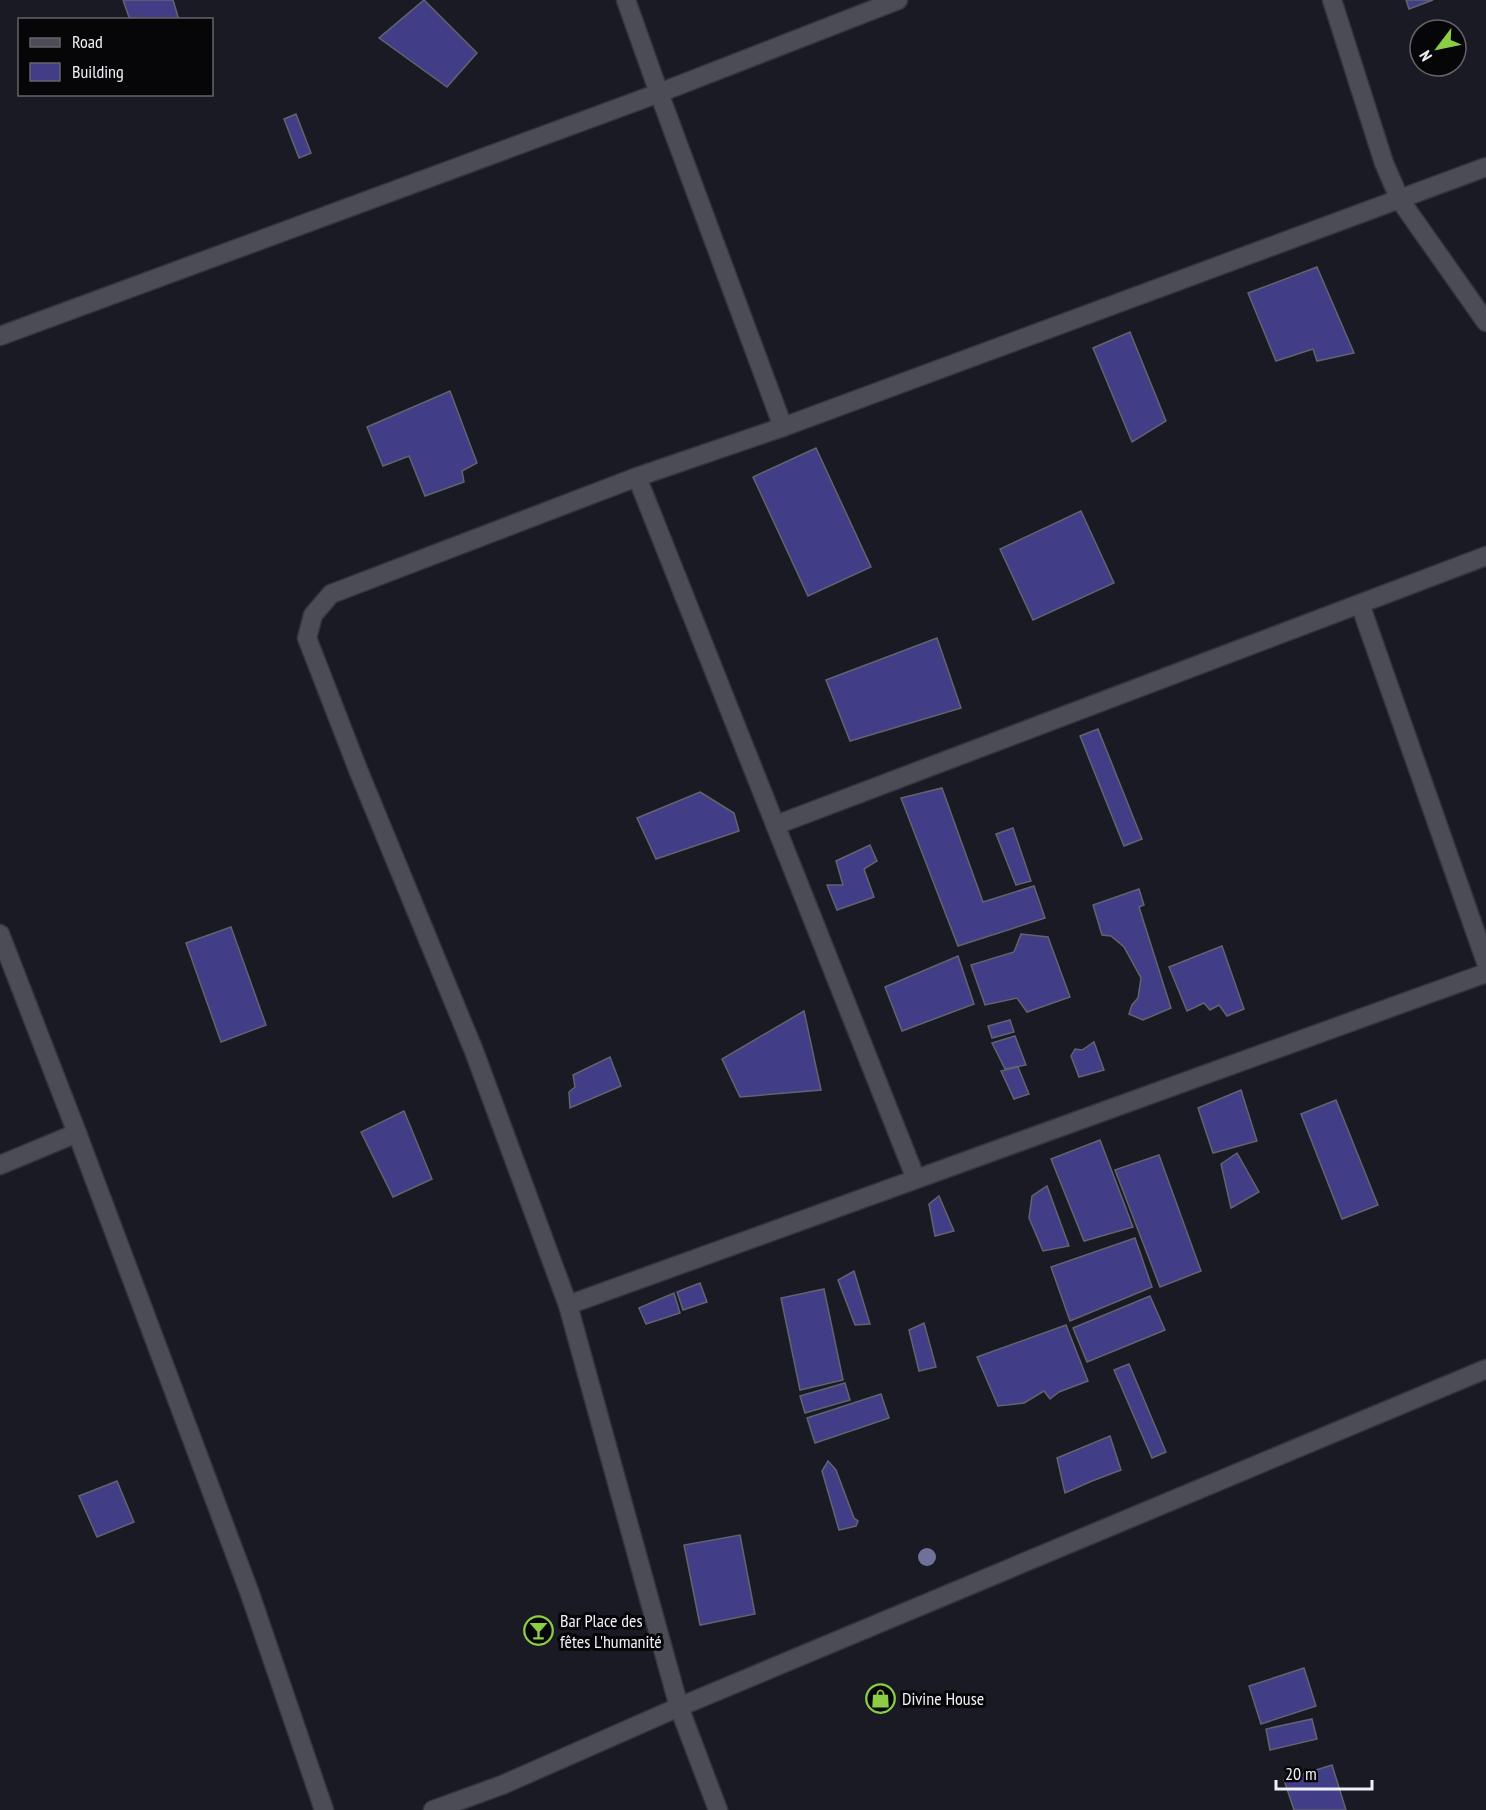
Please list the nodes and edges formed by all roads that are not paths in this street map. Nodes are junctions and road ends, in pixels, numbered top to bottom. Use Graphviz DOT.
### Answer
graph roads {
  1 [pos="626,0"];
  2 [pos="898,0"];
  3 [pos="1332,0"];
  4 [pos="659,93"];
  5 [pos="1486,167"];
  6 [pos="1400,200"];
  7 [pos="1486,322"];
  8 [pos="0,336"];
  9 [pos="783,427"];
  10 [pos="637,477"];
  11 [pos="1486,556"];
  12 [pos="1360,604"];
  13 [pos="776,825"];
  14 [pos="0,934"];
  15 [pos="1486,962"];
  16 [pos="1486,973"];
  17 [pos="77,1133"];
  18 [pos="0,1165"];
  19 [pos="916,1179"];
  20 [pos="568,1305"];
  21 [pos="1486,1370"];
  22 [pos="679,1707"];
  23 [pos="324,1810"];
  24 [pos="433,1810"];
  25 [pos="718,1810"];
  1 -- 4 [label="street"];
  2 -- 4 [label="street"];
  3 -- 6 [label="street"];
  4 -- 8 [label="street"];
  4 -- 9 [label="street"];
  5 -- 6 [label="street"];
  6 -- 7 [label="street"];
  6 -- 9 [label="street"];
  9 -- 10 [label="street"];
  10 -- 13 [label="street"];
  10 -- 20 [label="street"];
  11 -- 12 [label="street"];
  12 -- 13 [label="street"];
  12 -- 15 [label="street"];
  13 -- 19 [label="street"];
  14 -- 17 [label="street"];
  16 -- 19 [label="street"];
  17 -- 18 [label="street"];
  17 -- 23 [label="street"];
  19 -- 20 [label="street"];
  20 -- 22 [label="street"];
  21 -- 22 [label="street"];
  22 -- 24 [label="street"];
  22 -- 25 [label="street"];
}
